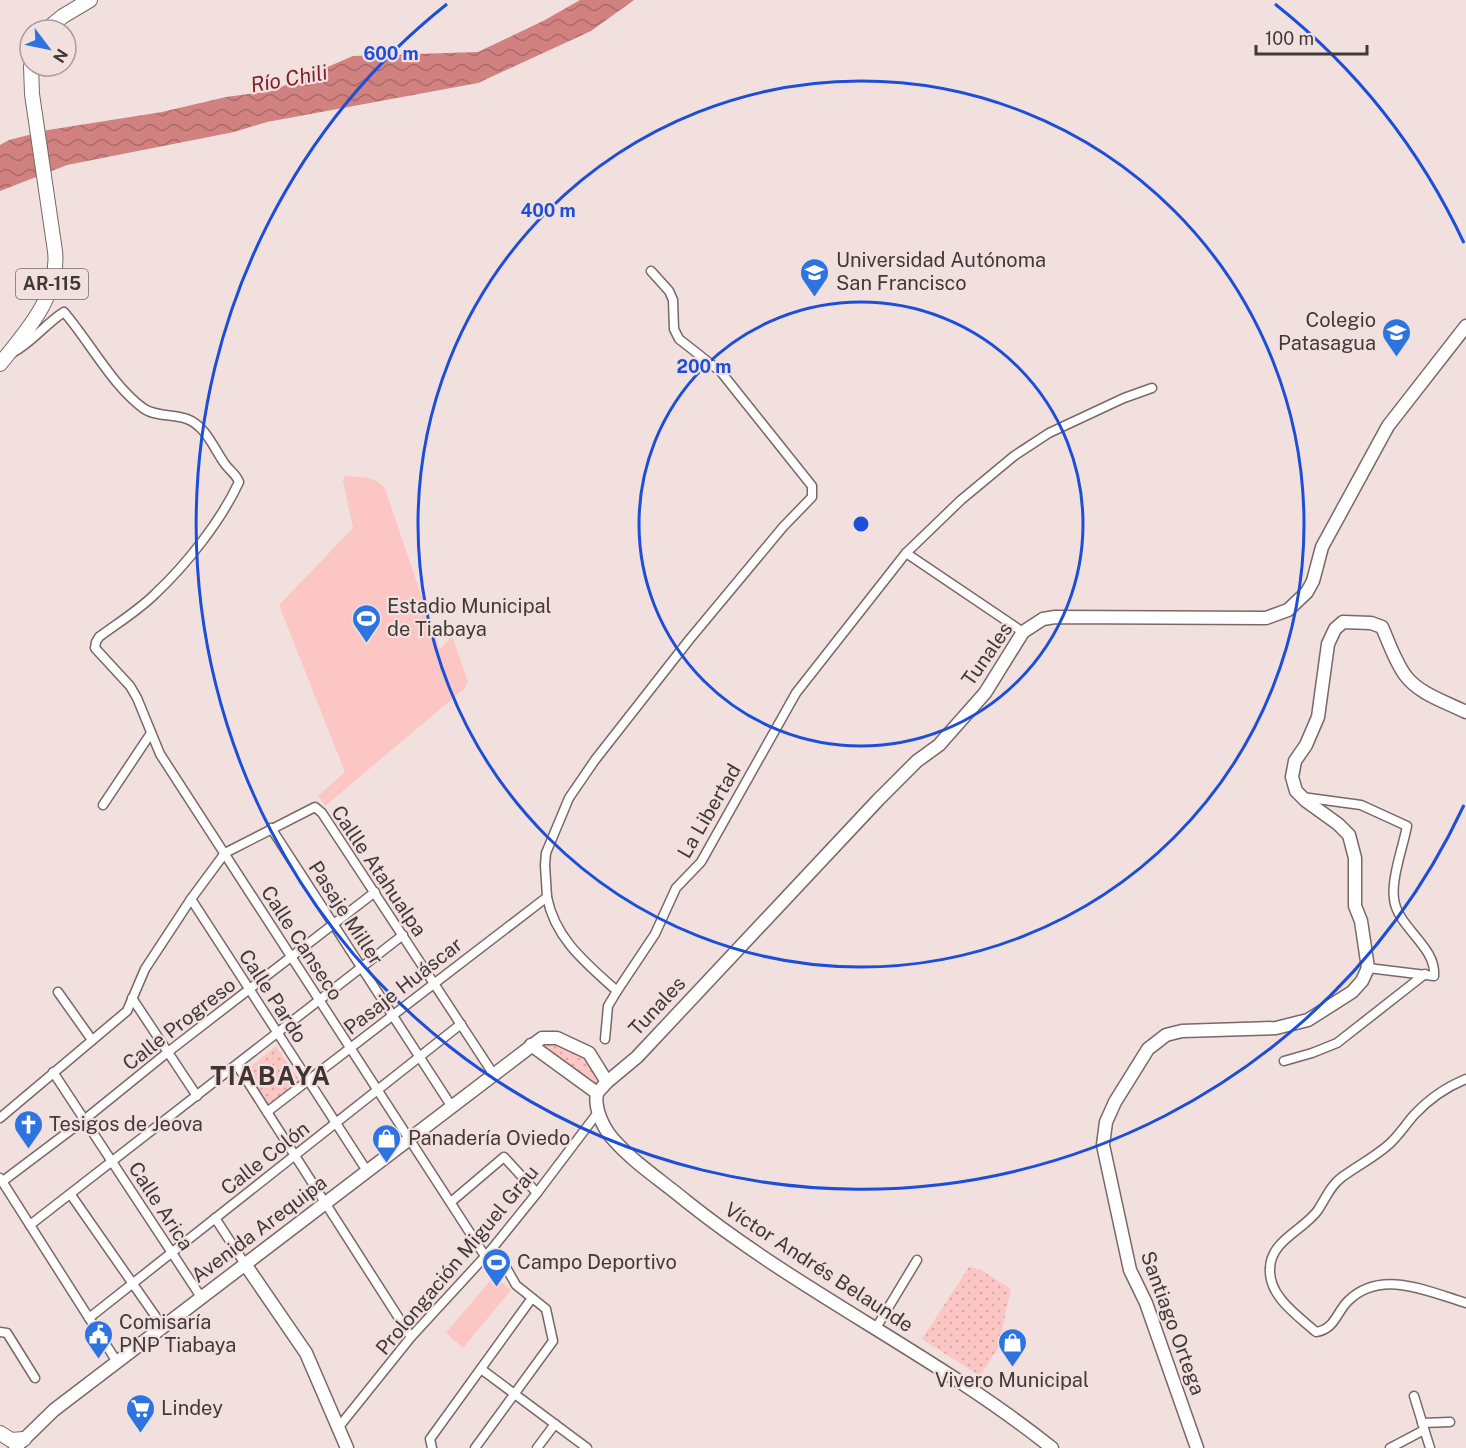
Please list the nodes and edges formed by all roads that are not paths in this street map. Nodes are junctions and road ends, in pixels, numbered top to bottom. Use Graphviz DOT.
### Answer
graph roads {
  1 [pos="90,0"];
  2 [pos="61,18"];
  3 [pos="31,78"];
  4 [pos="651,271"];
  5 [pos="1466,326"];
  6 [pos="3,360"];
  7 [pos="1152,388"];
  8 [pos="906,553"];
  9 [pos="1023,632"];
  10 [pos="1466,712"];
  11 [pos="151,733"];
  12 [pos="1302,797"];
  13 [pos="104,805"];
  14 [pos="271,828"];
  15 [pos="225,853"];
  16 [pos="375,892"];
  17 [pos="547,897"];
  18 [pos="191,899"];
  19 [pos="333,924"];
  20 [pos="403,935"];
  21 [pos="292,956"];
  22 [pos="362,968"];
  23 [pos="1368,968"];
  24 [pos="1425,974"];
  25 [pos="435,983"];
  26 [pos="249,989"];
  27 [pos="617,991"];
  28 [pos="58,992"];
  29 [pos="132,998"];
  30 [pos="320,1000"];
  31 [pos="393,1016"];
  32 [pos="461,1024"];
  33 [pos="278,1033"];
  34 [pos="605,1039"];
  35 [pos="92,1040"];
  36 [pos="531,1046"];
  37 [pos="351,1048"];
  38 [pos="168,1052"];
  39 [pos="419,1057"];
  40 [pos="1284,1061"];
  41 [pos="237,1065"];
  42 [pos="53,1072"];
  43 [pos="494,1075"];
  44 [pos="1466,1079"];
  45 [pos="309,1080"];
  46 [pos="607,1082"];
  47 [pos="378,1090"];
  48 [pos="597,1093"];
  49 [pos="197,1096"];
  50 [pos="452,1107"];
  51 [pos="599,1111"];
  52 [pos="267,1112"];
  53 [pos="0,1118"];
  54 [pos="84,1120"];
  55 [pos="336,1123"];
  56 [pos="409,1139"];
  57 [pos="295,1155"];
  58 [pos="112,1162"];
  59 [pos="367,1171"];
  60 [pos="1,1179"];
  61 [pos="537,1193"];
  62 [pos="71,1195"];
  63 [pos="451,1202"];
  64 [pos="325,1203"];
  65 [pos="215,1218"];
  66 [pos="30,1225"];
  67 [pos="171,1252"];
  68 [pos="488,1253"];
  69 [pos="917,1260"];
  70 [pos="245,1264"];
  71 [pos="133,1284"];
  72 [pos="201,1298"];
  73 [pos="532,1298"];
  74 [pos="1466,1303"];
  75 [pos="89,1317"];
  76 [pos="163,1327"];
  77 [pos="876,1328"];
  78 [pos="0,1332"];
  79 [pos="411,1337"];
  80 [pos="117,1362"];
  81 [pos="481,1369"];
  82 [pos="35,1378"];
  83 [pos="514,1394"];
  84 [pos="1414,1396"];
  85 [pos="1450,1422"];
  86 [pos="555,1424"];
  87 [pos="1423,1427"];
  88 [pos="338,1428"];
  89 [pos="0,1433"];
  90 [pos="19,1443"];
  91 [pos="347,1448"];
  92 [pos="432,1448"];
  93 [pos="476,1448"];
  94 [pos="537,1448"];
  95 [pos="586,1448"];
  96 [pos="1052,1448"];
  97 [pos="1197,1448"];
  98 [pos="1390,1448"];
  99 [pos="1430,1448"];
  1 -- 2 [label="main road"];
  3 -- 6 [label="main road, AR-115"];
  4 -- 17 [label="street"];
  5 -- 9 [label="street, Tunales"];
  6 -- 11 [label="street, Calle Canseco"];
  7 -- 8 [label="street, La Libertad"];
  8 -- 9 [label="street"];
  8 -- 27 [label="street, La Libertad"];
  9 -- 46 [label="street, Tunales"];
  10 -- 12 [label="street"];
  11 -- 13 [label="street"];
  11 -- 15 [label="street, Calle Canseco"];
  12 -- 23 [label="street"];
  12 -- 24 [label="street"];
  14 -- 15 [label="street"];
  14 -- 16 [label="street, Callle Atahualpa"];
  14 -- 19 [label="street, Pasaje Miller"];
  15 -- 18 [label="street"];
  15 -- 21 [label="street, Calle Canseco"];
  16 -- 19 [label="street, Calle Progreso"];
  16 -- 20 [label="street, Callle Atahualpa"];
  17 -- 25 [label="street, Pasaje Huáscar"];
  17 -- 27 [label="street"];
  18 -- 26 [label="street, Calle Pardo"];
  18 -- 29 [label="street"];
  19 -- 21 [label="street, Calle Progreso"];
  19 -- 22 [label="street, Pasaje Miller"];
  20 -- 22 [label="street"];
  20 -- 25 [label="street, Callle Atahualpa"];
  21 -- 26 [label="street, Calle Progreso"];
  21 -- 30 [label="street, Calle Canseco"];
  22 -- 30 [label="street"];
  22 -- 31 [label="street, Pasaje Miller"];
  23 -- 24 [label="street"];
  23 -- 97 [label="street, Santiago Ortega"];
  24 -- 40 [label="street"];
  25 -- 31 [label="street, Pasaje Huáscar"];
  25 -- 32 [label="street, Callle Atahualpa"];
  26 -- 33 [label="street, Calle Pardo"];
  26 -- 38 [label="street, Calle Progreso"];
  27 -- 34 [label="street, La Libertad"];
  28 -- 35 [label="street"];
  29 -- 35 [label="street"];
  29 -- 38 [label="street"];
  30 -- 33 [label="street"];
  30 -- 37 [label="street, Calle Canseco"];
  31 -- 37 [label="street, Pasaje Huáscar"];
  31 -- 39 [label="street, Pasaje Miller"];
  32 -- 39 [label="street, Calle Colón"];
  32 -- 43 [label="street, Callle Atahualpa"];
  33 -- 41 [label="street"];
  33 -- 45 [label="street, Calle Pardo"];
  35 -- 42 [label="street"];
  36 -- 43 [label="street, Avenida Arequipa"];
  36 -- 46 [label="street, Avenida Arequipa"];
  36 -- 48 [label="street"];
  37 -- 45 [label="street, Pasaje Huáscar"];
  37 -- 47 [label="street, Calle Canseco"];
  38 -- 49 [label="street"];
  38 -- 54 [label="street, Calle Progreso"];
  39 -- 47 [label="street, Calle Colón"];
  39 -- 50 [label="street, Pasaje Miller"];
  41 -- 49 [label="street"];
  41 -- 52 [label="street"];
  42 -- 53 [label="street"];
  42 -- 54 [label="street, Calle Arica"];
  43 -- 50 [label="street, Avenida Arequipa"];
  44 -- 74 [label="street"];
  45 -- 52 [label="street, Pasaje Huáscar"];
  45 -- 55 [label="street, Calle Pardo"];
  46 -- 48 [label="street"];
  47 -- 55 [label="street, Calle Colón"];
  47 -- 56 [label="street, Calle Canseco"];
  48 -- 51 [label="street, Víctor Andrés Belaunde"];
  49 -- 58 [label="street"];
  50 -- 56 [label="street, Avenida Arequipa"];
  51 -- 61 [label="street, Prolongación Miguel Grau"];
  51 -- 77 [label="street, Víctor Andrés Belaunde"];
  52 -- 57 [label="street"];
  54 -- 58 [label="street, Calle Arica"];
  54 -- 60 [label="street, Calle Progreso"];
  55 -- 57 [label="street, Calle Colón"];
  55 -- 59 [label="street, Calle Pardo"];
  56 -- 59 [label="street, Avenida Arequipa"];
  56 -- 63 [label="street, Calle Canseco"];
  57 -- 64 [label="street"];
  57 -- 65 [label="street, Calle Colón"];
  58 -- 62 [label="street"];
  58 -- 67 [label="street, Calle Arica"];
  59 -- 64 [label="street, Avenida Arequipa"];
  60 -- 66 [label="street"];
  61 -- 63 [label="street"];
  61 -- 68 [label="street, Prolongación Miguel Grau"];
  62 -- 66 [label="street"];
  62 -- 71 [label="street"];
  63 -- 68 [label="street, Calle Canseco"];
  64 -- 70 [label="street, Avenida Arequipa"];
  64 -- 79 [label="street"];
  65 -- 67 [label="street, Calle Colón"];
  65 -- 70 [label="street"];
  66 -- 75 [label="street"];
  67 -- 71 [label="street, Calle Colón"];
  67 -- 72 [label="street, Calle Arica"];
  68 -- 73 [label="street, Calle Canseco"];
  68 -- 79 [label="street, Prolongación Miguel Grau"];
  69 -- 77 [label="street"];
  70 -- 72 [label="street, Avenida Arequipa"];
  70 -- 88 [label="street"];
  71 -- 75 [label="street, Calle Colón"];
  71 -- 76 [label="street"];
  72 -- 76 [label="street, Avenida Arequipa"];
  73 -- 81 [label="street"];
  73 -- 83 [label="street, Calle Canseco"];
  75 -- 80 [label="street"];
  76 -- 80 [label="street, Avenida Arequipa"];
  77 -- 96 [label="street, Víctor Andrés Belaunde"];
  78 -- 82 [label="street"];
  79 -- 88 [label="street, Prolongación Miguel Grau"];
  80 -- 90 [label="street, Avenida Arequipa"];
  81 -- 83 [label="street"];
  81 -- 92 [label="street"];
  83 -- 86 [label="street"];
  83 -- 93 [label="street"];
  84 -- 87 [label="street"];
  85 -- 87 [label="street"];
  86 -- 94 [label="street"];
  86 -- 95 [label="street"];
  87 -- 98 [label="street"];
  87 -- 99 [label="street"];
  88 -- 91 [label="street"];
  89 -- 90 [label="main road"];
}
